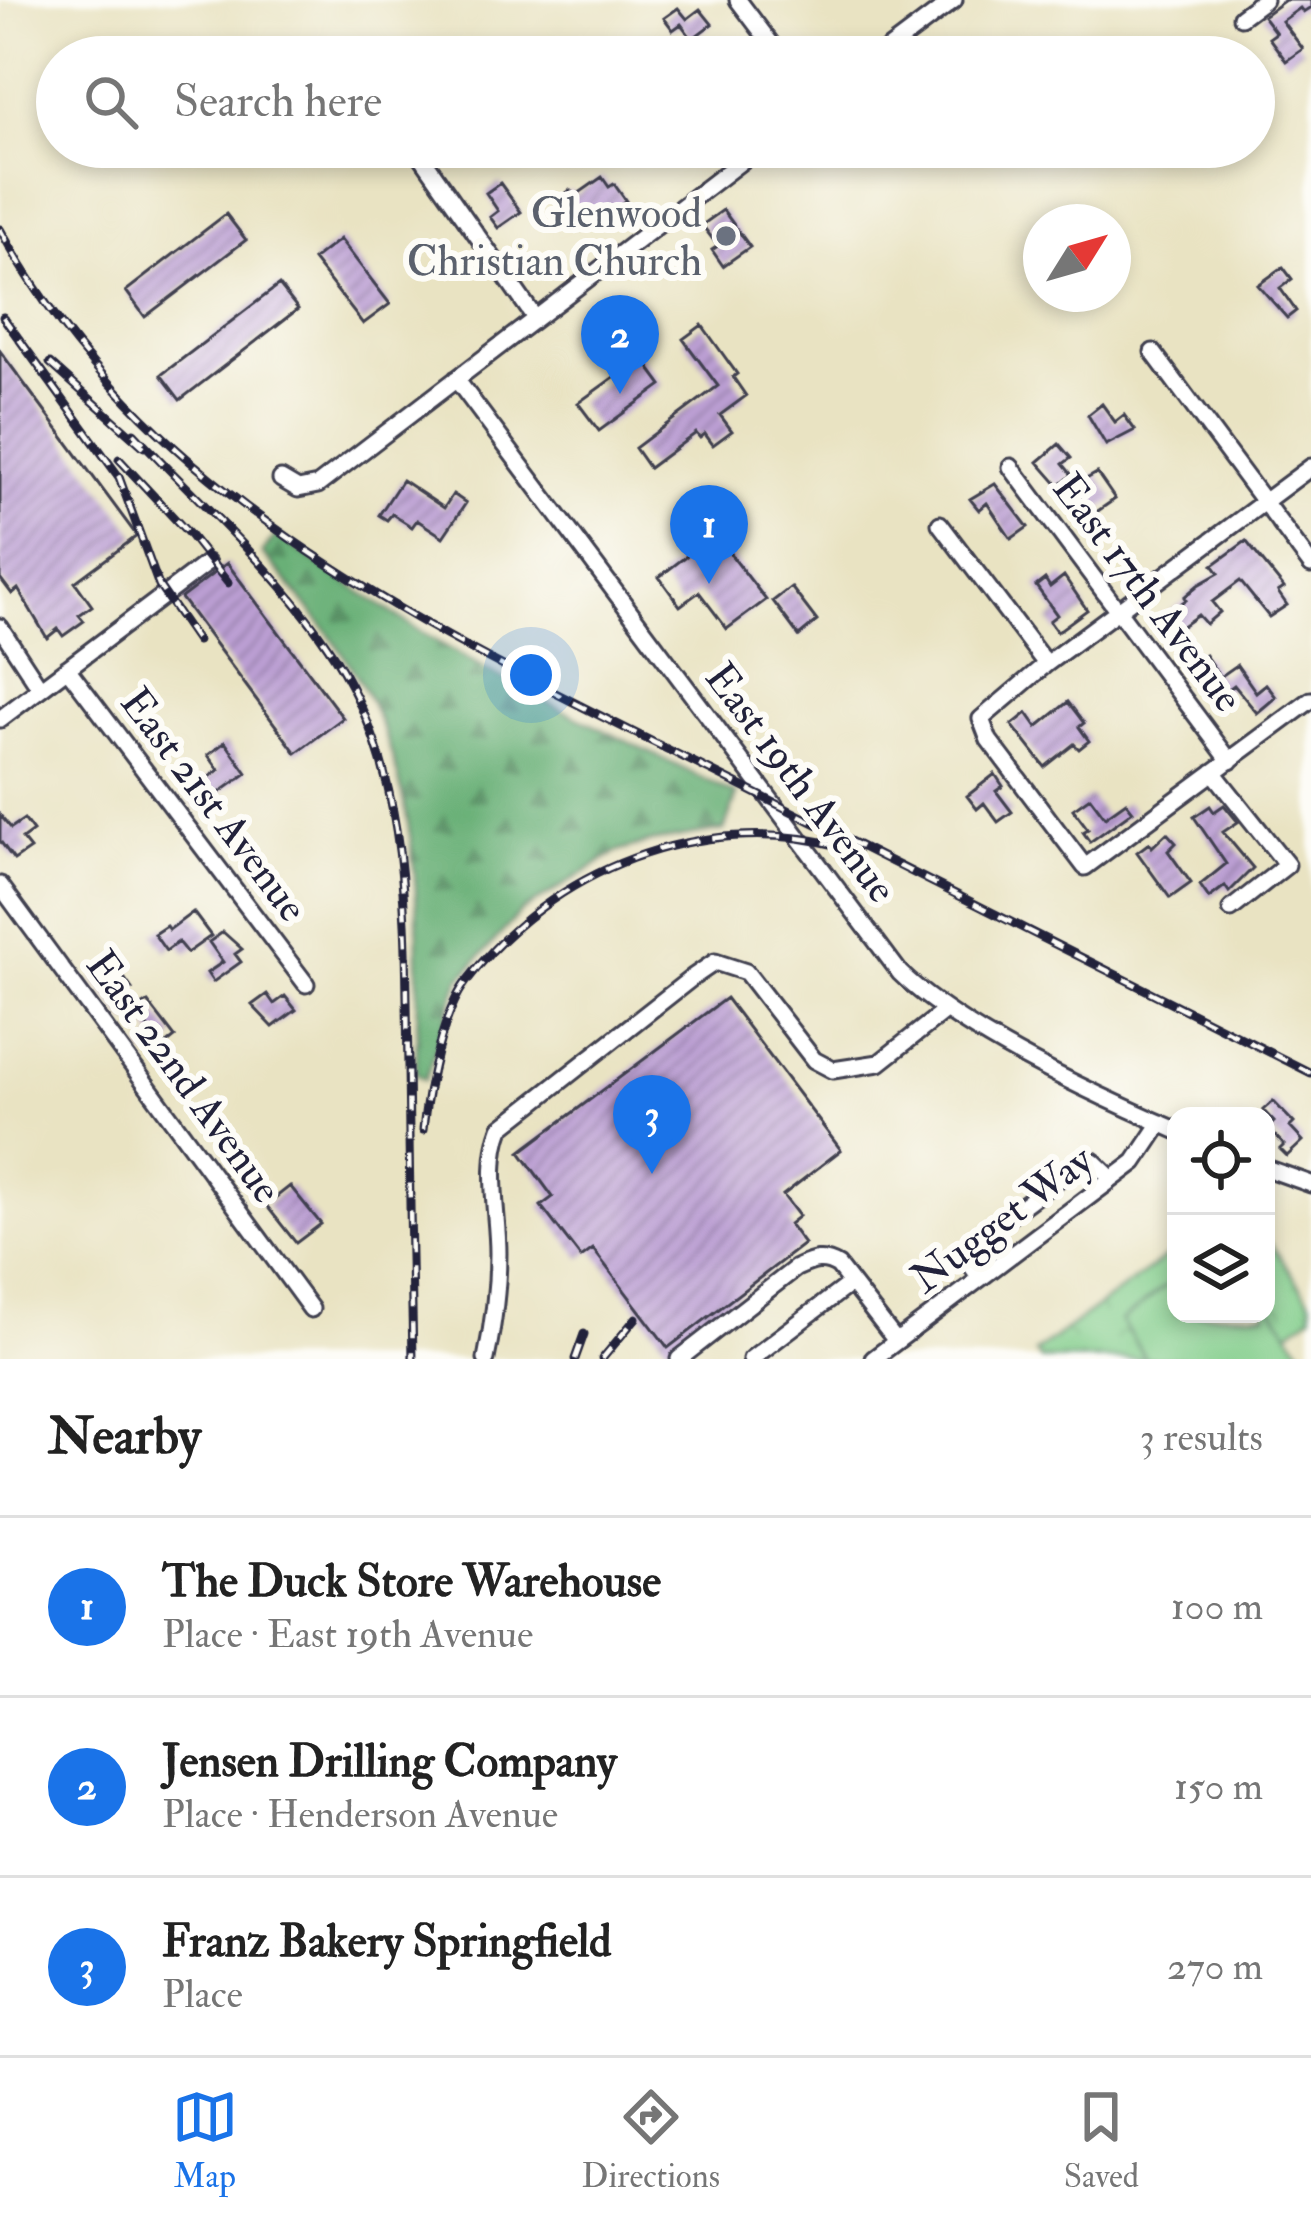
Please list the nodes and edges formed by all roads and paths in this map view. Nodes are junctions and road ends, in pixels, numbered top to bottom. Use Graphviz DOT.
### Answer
graph roads {
  1 [pos="738,0"];
  2 [pos="954,0"];
  3 [pos="1264,0"];
  4 [pos="1241,17"];
  5 [pos="765,36"];
  6 [pos="906,36"];
  7 [pos="430,168"];
  8 [pos="732,168"];
  9 [pos="535,318"];
  10 [pos="1154,352"];
  11 [pos="456,379"];
  12 [pos="1010,467"];
  13 [pos="1311,467"];
  14 [pos="281,479"];
  15 [pos="1264,502"];
  16 [pos="940,524"];
  17 [pos="207,563"];
  18 [pos="1311,565"];
  19 [pos="1119,609"];
  20 [pos="0,627"];
  21 [pos="1046,664"];
  22 [pos="67,668"];
  23 [pos="40,688"];
  24 [pos="1311,700"];
  25 [pos="0,719"];
  26 [pos="1230,760"];
  27 [pos="1214,772"];
  28 [pos="0,885"];
  29 [pos="1231,909"];
  30 [pos="306,984"];
  31 [pos="945,1011"];
  32 [pos="1167,1125"];
  33 [pos="1167,1127"];
  34 [pos="1275,1171"];
  35 [pos="1112,1179"];
  36 [pos="1311,1184"];
  37 [pos="980,1279"];
  38 [pos="851,1283"];
  39 [pos="310,1309"];
  40 [pos="896,1342"];
  41 [pos="486,1359"];
  42 [pos="679,1359"];
  43 [pos="751,1359"];
  44 [pos="873,1359"];
  1 -- 5 [label="street"];
  2 -- 6 [label="street"];
  3 -- 4 [label="street"];
  7 -- 9 [label="street"];
  8 -- 9 [label="street"];
  9 -- 11 [label="street"];
  10 -- 15 [label="street"];
  11 -- 14 [label="street"];
  11 -- 31 [label="street, East 19th Avenue"];
  12 -- 19 [label="street, East 17th Avenue"];
  13 -- 15 [label="street"];
  15 -- 18 [label="street"];
  15 -- 19 [label="street"];
  16 -- 21 [label="street"];
  17 -- 22 [label="street"];
  19 -- 21 [label="street"];
  19 -- 26 [label="street, East 17th Avenue"];
  20 -- 23 [label="street"];
  21 -- 27 [label="street"];
  22 -- 23 [label="street"];
  22 -- 30 [label="street, East 21st Avenue"];
  23 -- 25 [label="street"];
  24 -- 26 [label="street"];
  26 -- 27 [label="street"];
  27 -- 29 [label="street"];
  28 -- 39 [label="street, East 22nd Avenue"];
  31 -- 32 [label="street, East 19th Avenue"];
  31 -- 41 [label="street"];
  33 -- 35 [label="street, Nugget Way"];
  34 -- 36 [label="street"];
  35 -- 37 [label="street, Nugget Way"];
  35 -- 37 [label="street"];
  37 -- 40 [label="street, Nugget Way"];
  38 -- 40 [label="street"];
  38 -- 42 [label="street"];
  38 -- 43 [label="street"];
  40 -- 44 [label="street, Nugget Way"];
}
